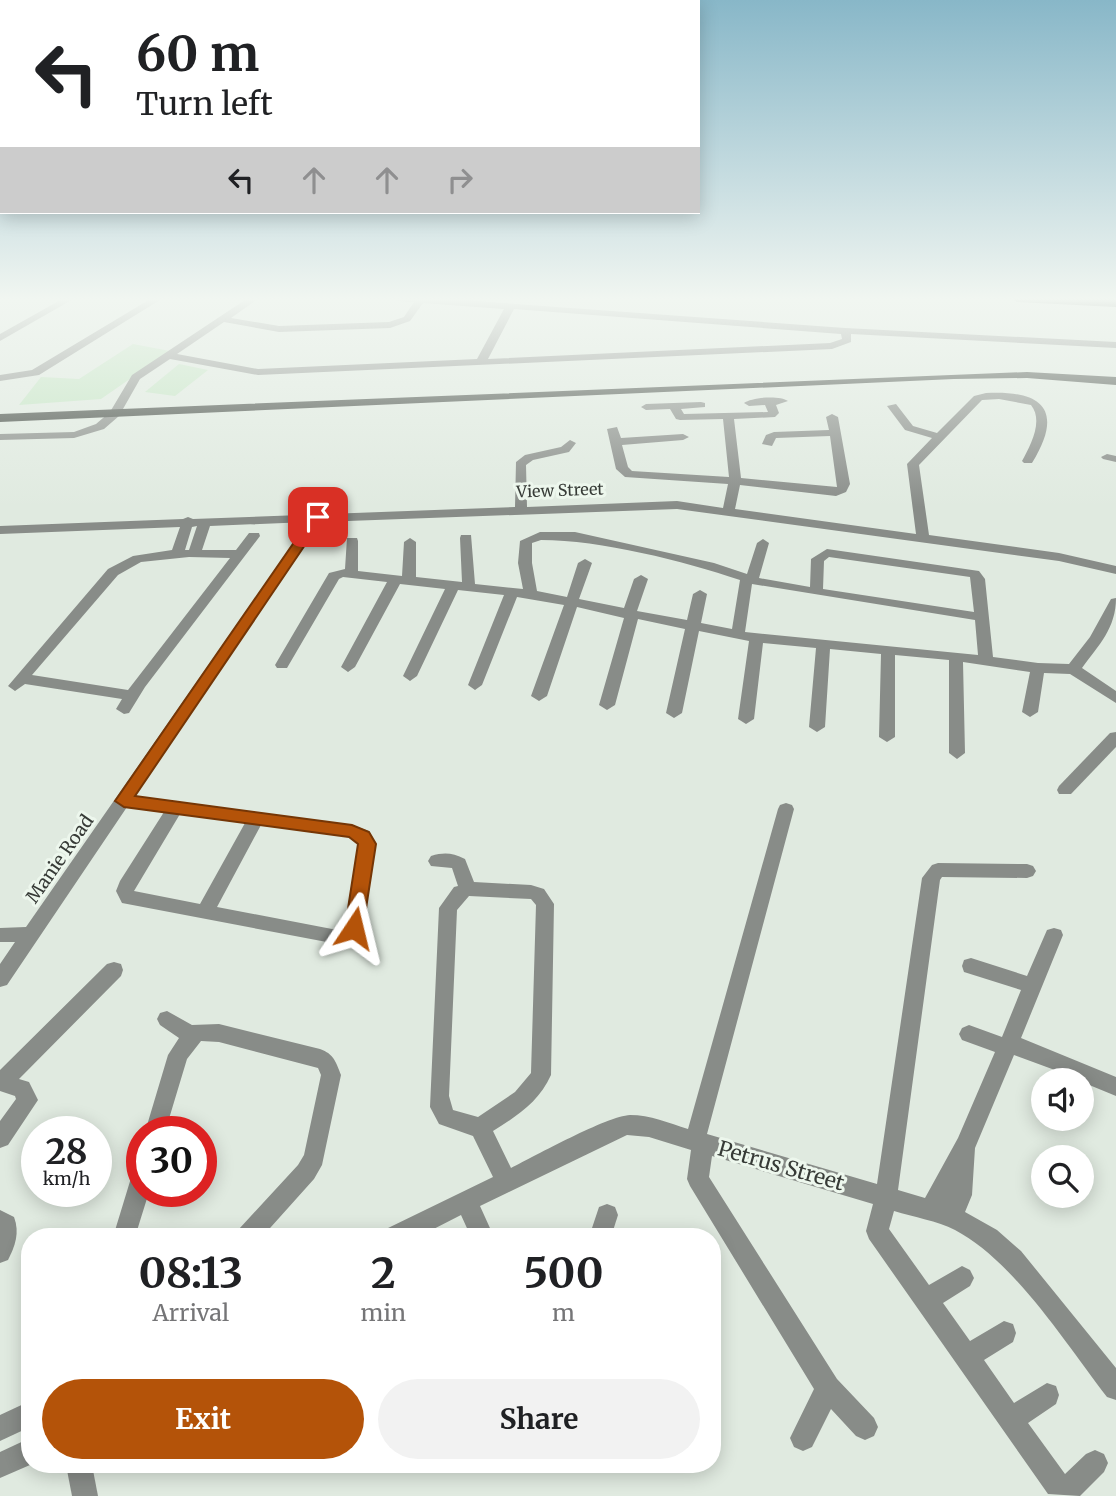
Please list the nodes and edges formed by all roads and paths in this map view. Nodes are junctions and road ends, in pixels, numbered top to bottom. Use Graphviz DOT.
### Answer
graph roads {
  1 [pos="43,368"];
  2 [pos="151,368"];
  3 [pos="229,368"];
  4 [pos="346,368"];
  5 [pos="0,378"];
  6 [pos="1112,381"];
  7 [pos="783,401"];
  8 [pos="769,402"];
  9 [pos="749,403"];
  10 [pos="701,404"];
  11 [pos="674,405"];
  12 [pos="892,406"];
  13 [pos="646,407"];
  14 [pos="114,415"];
  15 [pos="727,416"];
  16 [pos="832,417"];
  17 [pos="0,418"];
  18 [pos="613,429"];
  19 [pos="758,429"];
  20 [pos="833,433"];
  21 [pos="0,436"];
  22 [pos="939,437"];
  23 [pos="683,438"];
  24 [pos="617,442"];
  25 [pos="569,443"];
  26 [pos="1028,461"];
  27 [pos="732,479"];
  28 [pos="520,510"];
  29 [pos="723,511"];
  30 [pos="318,517"];
  31 [pos="205,521"];
  32 [pos="188,522"];
  33 [pos="0,530"];
  34 [pos="254,536"];
  35 [pos="466,538"];
  36 [pos="923,539"];
  37 [pos="352,541"];
  38 [pos="410,542"];
  39 [pos="763,543"];
  40 [pos="239,554"];
  41 [pos="177,555"];
  42 [pos="194,555"];
  43 [pos="585,563"];
  44 [pos="1116,570"];
  45 [pos="351,574"];
  46 [pos="640,579"];
  47 [pos="750,579"];
  48 [pos="402,581"];
  49 [pos="452,587"];
  50 [pos="470,589"];
  51 [pos="816,591"];
  52 [pos="512,593"];
  53 [pos="531,594"];
  54 [pos="700,594"];
  55 [pos="570,602"];
  56 [pos="1116,602"];
  57 [pos="630,615"];
  58 [pos="982,617"];
  59 [pos="1116,622"];
  60 [pos="694,628"];
  61 [pos="738,635"];
  62 [pos="756,638"];
  63 [pos="1096,639"];
  64 [pos="823,644"];
  65 [pos="888,650"];
  66 [pos="956,656"];
  67 [pos="986,660"];
  68 [pos="282,665"];
  69 [pos="348,667"];
  70 [pos="1038,668"];
  71 [pos="1073,668"];
  72 [pos="410,677"];
  73 [pos="475,685"];
  74 [pos="132,696"];
  75 [pos="539,696"];
  76 [pos="1116,698"];
  77 [pos="607,705"];
  78 [pos="124,709"];
  79 [pos="1030,712"];
  80 [pos="674,713"];
  81 [pos="746,719"];
  82 [pos="817,727"];
  83 [pos="887,737"];
  84 [pos="1116,737"];
  85 [pos="957,753"];
  86 [pos="1065,790"];
  87 [pos="124,801"];
  88 [pos="177,806"];
  89 [pos="786,809"];
  90 [pos="256,818"];
  91 [pos="437,861"];
  92 [pos="1027,871"];
  93 [pos="468,889"];
  94 [pos="205,912"];
  95 [pos="31,934"];
  96 [pos="0,935"];
  97 [pos="1054,935"];
  98 [pos="8,955"];
  99 [pos="971,965"];
  100 [pos="114,970"];
  101 [pos="0,979"];
  102 [pos="1032,986"];
  103 [pos="167,1019"];
  104 [pos="969,1034"];
  105 [pos="192,1036"];
  106 [pos="1010,1046"];
  107 [pos="1,1082"];
  108 [pos="1116,1087"];
  109 [pos="160,1116"];
  110 [pos="480,1128"];
  111 [pos="0,1138"];
  112 [pos="699,1142"];
  113 [pos="967,1145"];
  114 [pos="506,1181"];
  115 [pos="886,1197"];
  116 [pos="466,1201"];
  117 [pos="133,1207"];
  118 [pos="929,1210"];
  119 [pos="952,1217"];
  120 [pos="0,1221"];
  121 [pos="127,1228"];
  122 [pos="255,1228"];
  123 [pos="412,1228"];
  124 [pos="479,1228"];
  125 [pos="0,1252"];
  126 [pos="962,1278"];
  127 [pos="926,1300"];
  128 [pos="1004,1333"];
  129 [pos="967,1357"];
  130 [pos="1116,1387"];
  131 [pos="828,1388"];
  132 [pos="1047,1395"];
  133 [pos="21,1418"];
  134 [pos="1012,1419"];
  135 [pos="865,1427"];
  136 [pos="0,1428"];
  137 [pos="803,1438"];
  138 [pos="21,1455"];
  139 [pos="1095,1462"];
  140 [pos="0,1465"];
  141 [pos="81,1473"];
  142 [pos="85,1496"];
  1 -- 5 [label="street"];
  2 -- 14 [label="street"];
  3 -- 4 [label="street"];
  6 -- 14 [label="main road"];
  7 -- 8 [label="street"];
  8 -- 9 [label="street"];
  8 -- 15 [label="street"];
  10 -- 11 [label="street"];
  11 -- 13 [label="street"];
  11 -- 15 [label="street"];
  12 -- 22 [label="street"];
  14 -- 17 [label="main road"];
  14 -- 21 [label="street"];
  15 -- 27 [label="street"];
  16 -- 20 [label="street"];
  18 -- 24 [label="street"];
  19 -- 20 [label="street"];
  20 -- 27 [label="street"];
  22 -- 26 [label="street"];
  22 -- 36 [label="street"];
  23 -- 24 [label="street"];
  24 -- 27 [label="street"];
  25 -- 28 [label="street"];
  27 -- 29 [label="street"];
  28 -- 29 [label="street, View Street"];
  28 -- 30 [label="street, View Street"];
  29 -- 36 [label="street, View Street"];
  30 -- 31 [label="street, View Street"];
  30 -- 87 [label="street, Manie Road"];
  31 -- 32 [label="street, View Street"];
  31 -- 42 [label="street"];
  32 -- 33 [label="street, View Street"];
  32 -- 41 [label="street"];
  34 -- 40 [label="street"];
  35 -- 50 [label="street"];
  36 -- 44 [label="street, View Street"];
  37 -- 45 [label="street"];
  38 -- 48 [label="street"];
  39 -- 47 [label="street"];
  40 -- 42 [label="street"];
  40 -- 74 [label="street"];
  41 -- 42 [label="street"];
  41 -- 74 [label="street"];
  43 -- 55 [label="street"];
  45 -- 48 [label="street"];
  45 -- 68 [label="street"];
  46 -- 57 [label="street"];
  47 -- 51 [label="street"];
  47 -- 53 [label="street"];
  47 -- 61 [label="street"];
  48 -- 49 [label="street"];
  48 -- 69 [label="street"];
  49 -- 50 [label="street"];
  49 -- 72 [label="street"];
  50 -- 52 [label="street"];
  51 -- 58 [label="street"];
  51 -- 58 [label="street"];
  52 -- 53 [label="street"];
  52 -- 73 [label="street"];
  53 -- 55 [label="street"];
  54 -- 60 [label="street"];
  55 -- 57 [label="street"];
  55 -- 75 [label="street"];
  56 -- 63 [label="street"];
  57 -- 60 [label="street"];
  57 -- 77 [label="street"];
  58 -- 67 [label="street"];
  59 -- 63 [label="street"];
  60 -- 61 [label="street"];
  60 -- 80 [label="street"];
  61 -- 62 [label="street"];
  62 -- 64 [label="street"];
  62 -- 81 [label="street"];
  63 -- 71 [label="street"];
  64 -- 65 [label="street"];
  64 -- 82 [label="street"];
  65 -- 66 [label="street"];
  65 -- 83 [label="street"];
  66 -- 67 [label="street"];
  66 -- 85 [label="street"];
  67 -- 70 [label="street"];
  70 -- 71 [label="street"];
  70 -- 79 [label="street"];
  71 -- 76 [label="street"];
  74 -- 78 [label="street"];
  84 -- 86 [label="street"];
  87 -- 88 [label="street"];
  87 -- 95 [label="street, Manie Road"];
  88 -- 90 [label="street"];
  88 -- 94 [label="street"];
  89 -- 112 [label="street"];
  90 -- 94 [label="street"];
  90 -- 94 [label="street"];
  91 -- 93 [label="street"];
  92 -- 115 [label="street"];
  93 -- 110 [label="street"];
  93 -- 110 [label="street"];
  95 -- 96 [label="street"];
  95 -- 98 [label="street, Manie Road"];
  97 -- 102 [label="street"];
  98 -- 101 [label="street, Manie Road"];
  99 -- 102 [label="street"];
  100 -- 107 [label="street"];
  102 -- 106 [label="street"];
  103 -- 105 [label="street"];
  104 -- 106 [label="street"];
  105 -- 109 [label="street"];
  105 -- 122 [label="street"];
  106 -- 108 [label="street"];
  106 -- 113 [label="street"];
  107 -- 111 [label="street"];
  110 -- 114 [label="street"];
  112 -- 114 [label="street, Petrus Street"];
  112 -- 115 [label="street, Petrus Street"];
  112 -- 131 [label="street"];
  113 -- 118 [label="street"];
  113 -- 119 [label="street"];
  114 -- 116 [label="street, Petrus Street"];
  115 -- 118 [label="street, Petrus Street"];
  115 -- 127 [label="street"];
  116 -- 123 [label="street, Petrus Street"];
  116 -- 124 [label="street"];
  117 -- 121 [label="street"];
  118 -- 119 [label="street, Petrus Street"];
  119 -- 130 [label="street, Petrus Street"];
  120 -- 125 [label="street"];
  126 -- 127 [label="street"];
  127 -- 129 [label="street"];
  128 -- 129 [label="street"];
  129 -- 134 [label="street"];
  131 -- 135 [label="street"];
  131 -- 137 [label="street"];
  132 -- 134 [label="street"];
  133 -- 136 [label="street"];
  134 -- 139 [label="street"];
  138 -- 140 [label="street"];
  141 -- 142 [label="street"];
}
